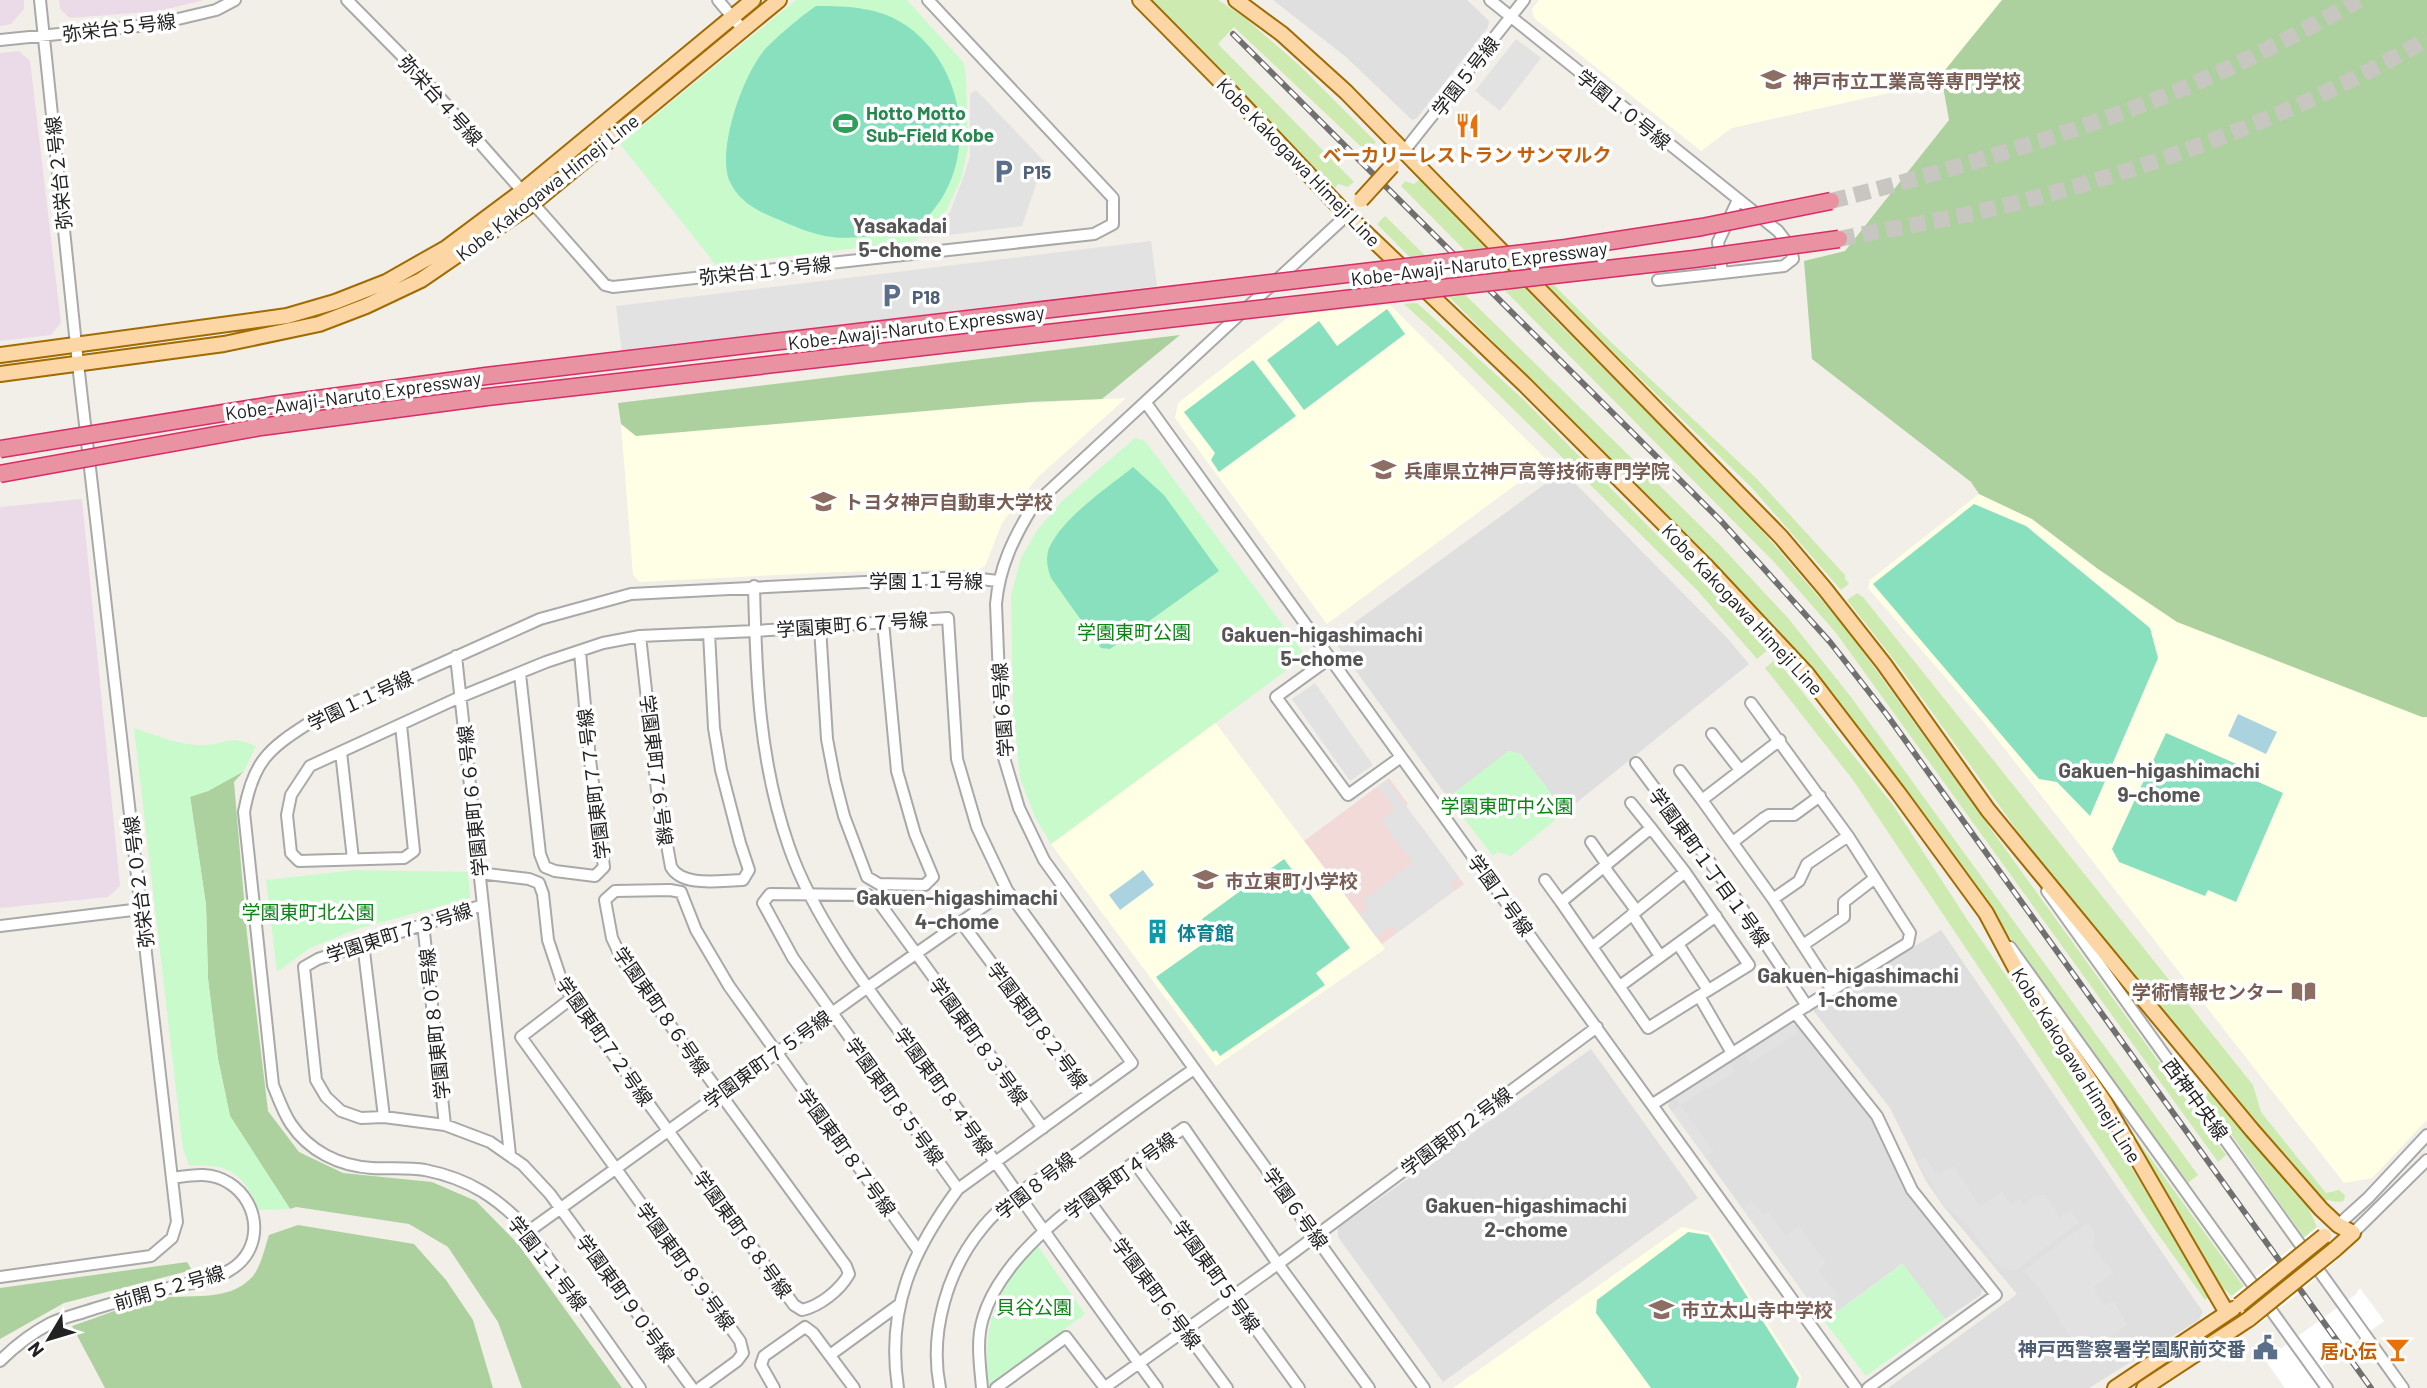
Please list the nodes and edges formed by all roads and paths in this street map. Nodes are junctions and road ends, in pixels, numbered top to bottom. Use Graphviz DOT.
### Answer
graph roads {
  1 [pos="40,0"];
  2 [pos="236,0"];
  3 [pos="347,0"];
  4 [pos="718,0"];
  5 [pos="753,0"];
  6 [pos="779,0"];
  7 [pos="928,0"];
  8 [pos="1140,0"];
  9 [pos="1236,0"];
  10 [pos="1490,0"];
  11 [pos="1524,0"];
  12 [pos="733,17"];
  13 [pos="1511,18"];
  14 [pos="744,31"];
  15 [pos="44,36"];
  16 [pos="0,40"];
  17 [pos="1405,150"];
  18 [pos="521,192"];
  19 [pos="1738,200"];
  20 [pos="1832,201"];
  21 [pos="532,204"];
  22 [pos="1347,215"];
  23 [pos="1839,239"];
  24 [pos="1722,273"];
  25 [pos="1658,280"];
  26 [pos="77,346"];
  27 [pos="0,355"];
  28 [pos="78,364"];
  29 [pos="0,374"];
  30 [pos="1146,403"];
  31 [pos="0,449"];
  32 [pos="0,474"];
  33 [pos="998,581"];
  34 [pos="754,586"];
  35 [pos="883,622"];
  36 [pos="820,627"];
  37 [pos="755,631"];
  38 [pos="709,633"];
  39 [pos="640,636"];
  40 [pos="579,652"];
  41 [pos="456,656"];
  42 [pos="1330,658"];
  43 [pos="520,674"];
  44 [pos="460,697"];
  45 [pos="1751,703"];
  46 [pos="401,725"];
  47 [pos="1712,734"];
  48 [pos="1780,740"];
  49 [pos="341,752"];
  50 [pos="1401,757"];
  51 [pos="1636,763"];
  52 [pos="1740,770"];
  53 [pos="1680,771"];
  54 [pos="1820,796"];
  55 [pos="1702,800"];
  56 [pos="1631,803"];
  57 [pos="1988,810"];
  58 [pos="1651,828"];
  59 [pos="1848,836"];
  60 [pos="1591,842"];
  61 [pos="1733,842"];
  62 [pos="353,859"];
  63 [pos="1606,866"];
  64 [pos="1685,872"];
  65 [pos="479,873"];
  66 [pos="1875,878"];
  67 [pos="1545,880"];
  68 [pos="1007,890"];
  69 [pos="809,894"];
  70 [pos="1773,899"];
  71 [pos="1561,902"];
  72 [pos="483,905"];
  73 [pos="141,909"];
  74 [pos="1634,912"];
  75 [pos="1986,913"];
  76 [pos="1716,916"];
  77 [pos="961,922"];
  78 [pos="423,923"];
  79 [pos="0,926"];
  80 [pos="363,943"];
  81 [pos="1678,944"];
  82 [pos="1803,945"];
  83 [pos="1592,947"];
  84 [pos="915,954"];
  85 [pos="1660,956"];
  86 [pos="1620,986"];
  87 [pos="868,987"];
  88 [pos="1832,990"];
  89 [pos="1704,993"];
  90 [pos="572,998"];
  91 [pos="1807,1006"];
  92 [pos="831,1013"];
  93 [pos="1795,1013"];
  94 [pos="1597,1027"];
  95 [pos="776,1053"];
  96 [pos="1732,1053"];
  97 [pos="1194,1069"];
  98 [pos="720,1094"];
  99 [pos="1089,1094"];
  100 [pos="1653,1104"];
  101 [pos="384,1118"];
  102 [pos="445,1125"];
  103 [pos="1042,1128"];
  104 [pos="668,1131"];
  105 [pos="2427,1135"];
  106 [pos="510,1155"];
  107 [pos="2427,1160"];
  108 [pos="1135,1163"];
  109 [pos="992,1164"];
  110 [pos="616,1168"];
  111 [pos="172,1178"];
  112 [pos="958,1189"];
  113 [pos="1020,1195"];
  114 [pos="1087,1198"];
  115 [pos="561,1208"];
  116 [pos="2338,1225"];
  117 [pos="1044,1230"];
  118 [pos="529,1231"];
  119 [pos="2353,1233"];
  120 [pos="1315,1235"];
  121 [pos="918,1250"];
  122 [pos="1278,1264"];
  123 [pos="0,1277"];
  124 [pos="1232,1296"];
  125 [pos="900,1304"];
  126 [pos="2233,1309"];
  127 [pos="2249,1319"];
  128 [pos="1185,1329"];
  129 [pos="830,1356"];
  130 [pos="0,1361"];
  131 [pos="1138,1362"];
  132 [pos="640,1388"];
  133 [pos="692,1388"];
  134 [pos="699,1388"];
  135 [pos="774,1388"];
  136 [pos="854,1388"];
  137 [pos="898,1388"];
  138 [pos="940,1388"];
  139 [pos="982,1388"];
  140 [pos="996,1388"];
  141 [pos="1104,1388"];
  142 [pos="1157,1388"];
  143 [pos="1227,1388"];
  144 [pos="1299,1388"];
  145 [pos="1369,1388"];
  146 [pos="1424,1388"];
  147 [pos="1856,1388"];
  148 [pos="1868,1388"];
  149 [pos="2115,1388"];
  150 [pos="2144,1388"];
  151 [pos="2328,1388"];
  152 [pos="2403,1388"];
  1 -- 15 [label="street, 弥栄台２号線"];
  2 -- 15 [label="street, 弥栄台５号線"];
  3 -- 18 [label="street, 弥栄台４号線"];
  4 -- 12 [label="street"];
  5 -- 12 [label="main road, Kobe Kakogawa Himeji Line"];
  6 -- 14 [label="main road, Kobe Kakogawa Himeji Line"];
  7 -- 21 [label="street, 弥栄台１９号線"];
  8 -- 22 [label="main road, Kobe Kakogawa Himeji Line"];
  9 -- 17 [label="main road"];
  10 -- 13 [label="street, 学園１０号線"];
  11 -- 13 [label="street, 学園５号線"];
  12 -- 14 [label="street"];
  12 -- 18 [label="main road, Kobe Kakogawa Himeji Line"];
  13 -- 17 [label="street, 学園５号線"];
  13 -- 19 [label="street, 学園１０号線"];
  14 -- 21 [label="main road, Kobe Kakogawa Himeji Line"];
  15 -- 16 [label="street, 弥栄台５号線"];
  15 -- 26 [label="street, 弥栄台２号線"];
  17 -- 22 [label="main road, bridge"];
  17 -- 57 [label="main road"];
  18 -- 21 [label="street, 弥栄台４号線"];
  18 -- 26 [label="main road, Kobe Kakogawa Himeji Line"];
  19 -- 24 [label="street"];
  19 -- 24 [label="street, 学園１０号線"];
  20 -- 31 [label="highway, Kobe-Awaji-Naruto Expressway, bridge"];
  21 -- 28 [label="main road, Kobe Kakogawa Himeji Line"];
  22 -- 30 [label="street, 学園６号線"];
  22 -- 75 [label="main road, Kobe Kakogawa Himeji Line"];
  23 -- 32 [label="highway, Kobe-Awaji-Naruto Expressway, bridge"];
  24 -- 25 [label="street"];
  26 -- 27 [label="main road, Kobe Kakogawa Himeji Line"];
  26 -- 28 [label="street, 弥栄台２０号線"];
  28 -- 29 [label="main road, Kobe Kakogawa Himeji Line"];
  28 -- 73 [label="street, 弥栄台２０号線"];
  30 -- 33 [label="street, 学園６号線"];
  30 -- 42 [label="street, 学園７号線"];
  33 -- 34 [label="street, 学園１１号線"];
  33 -- 97 [label="street, 学園６号線"];
  34 -- 37 [label="street, 学園東町８４号線"];
  34 -- 41 [label="street, 学園１１号線"];
  35 -- 36 [label="street, 学園東町６７号線"];
  35 -- 36 [label="street"];
  35 -- 68 [label="street, 学園東町６７号線"];
  36 -- 37 [label="street, 学園東町６７号線"];
  37 -- 38 [label="street, 学園東町６７号線"];
  37 -- 69 [label="street, 学園東町８４号線"];
  38 -- 39 [label="street, 学園東町６７号線"];
  38 -- 39 [label="street, 学園東町７６号線"];
  39 -- 40 [label="street, 学園東町６７号線"];
  40 -- 43 [label="street, 学園東町６７号線"];
  40 -- 43 [label="street, 学園東町７７号線"];
  41 -- 44 [label="street, 学園東町６６号線"];
  41 -- 118 [label="street, 学園１１号線"];
  42 -- 50 [label="street, 学園７号線"];
  42 -- 50 [label="street"];
  43 -- 44 [label="street, 学園東町６７号線"];
  44 -- 46 [label="street, 学園東町６７号線"];
  44 -- 65 [label="street, 学園東町６６号線"];
  45 -- 48 [label="street"];
  46 -- 49 [label="street, 学園東町６７号線"];
  46 -- 62 [label="street, 学園東町６７号線"];
  47 -- 52 [label="street"];
  48 -- 52 [label="street"];
  48 -- 54 [label="street"];
  49 -- 62 [label="street"];
  49 -- 62 [label="street, 学園東町６７号線"];
  50 -- 94 [label="street, 学園７号線"];
  51 -- 91 [label="street, 学園東町１丁目１号線"];
  52 -- 55 [label="street"];
  53 -- 55 [label="street"];
  54 -- 59 [label="street"];
  54 -- 61 [label="street"];
  55 -- 61 [label="street"];
  56 -- 58 [label="street"];
  57 -- 116 [label="main road"];
  57 -- 152 [label="street, 西神中央線"];
  58 -- 63 [label="street"];
  58 -- 64 [label="street"];
  59 -- 66 [label="street"];
  59 -- 70 [label="street"];
  60 -- 63 [label="street"];
  61 -- 70 [label="street"];
  63 -- 71 [label="street"];
  63 -- 74 [label="street"];
  64 -- 74 [label="street"];
  64 -- 76 [label="street"];
  65 -- 72 [label="street, 学園東町６６号線"];
  65 -- 90 [label="street, 学園東町７２号線"];
  66 -- 82 [label="street"];
  66 -- 88 [label="street"];
  67 -- 71 [label="street"];
  68 -- 77 [label="street, 学園東町７５号線"];
  68 -- 99 [label="street, 学園東町６７号線"];
  69 -- 84 [label="street, 学園東町８３号線"];
  69 -- 87 [label="street, 学園東町８４号線"];
  69 -- 92 [label="street, 学園東町８５号線"];
  70 -- 82 [label="street"];
  71 -- 83 [label="street"];
  72 -- 78 [label="street, 学園東町７３号線"];
  72 -- 106 [label="street, 学園東町６６号線"];
  73 -- 79 [label="street"];
  73 -- 111 [label="street, 弥栄台２０号線"];
  74 -- 83 [label="street"];
  74 -- 85 [label="street"];
  75 -- 126 [label="main road, Kobe Kakogawa Himeji Line"];
  75 -- 151 [label="street"];
  76 -- 81 [label="street"];
  76 -- 89 [label="street"];
  77 -- 84 [label="street, 学園東町７５号線"];
  77 -- 99 [label="street, 学園東町８２号線"];
  78 -- 80 [label="street, 学園東町７３号線"];
  78 -- 102 [label="street, 学園東町８０号線"];
  80 -- 101 [label="street"];
  80 -- 101 [label="street, 学園東町７３号線"];
  81 -- 85 [label="street"];
  81 -- 89 [label="street"];
  82 -- 88 [label="street"];
  83 -- 86 [label="street"];
  84 -- 87 [label="street, 学園東町７５号線"];
  84 -- 103 [label="street, 学園東町８３号線"];
  85 -- 86 [label="street"];
  86 -- 89 [label="street"];
  87 -- 92 [label="street, 学園東町７５号線"];
  87 -- 109 [label="street, 学園東町８４号線"];
  88 -- 91 [label="street"];
  89 -- 96 [label="street"];
  90 -- 104 [label="street, 学園東町７２号線"];
  90 -- 110 [label="street, 学園東町８９号線"];
  91 -- 93 [label="street"];
  92 -- 95 [label="street, 学園東町７５号線"];
  92 -- 112 [label="street, 学園東町８５号線"];
  93 -- 96 [label="street"];
  93 -- 148 [label="street"];
  94 -- 100 [label="street, 学園７号線"];
  94 -- 120 [label="street, 学園東町２号線"];
  95 -- 98 [label="street, 学園東町７５号線"];
  95 -- 98 [label="street, 学園東町８６号線"];
  95 -- 121 [label="street, 学園東町８７号線"];
  96 -- 100 [label="street"];
  97 -- 113 [label="street, 学園８号線"];
  97 -- 120 [label="street, 学園６号線"];
  98 -- 104 [label="street, 学園東町７５号線"];
  98 -- 104 [label="street, 学園東町８８号線"];
  99 -- 103 [label="street, 学園東町６７号線"];
  100 -- 147 [label="street, 学園７号線"];
  101 -- 102 [label="street, 学園東町７３号線"];
  102 -- 106 [label="street, 学園東町７３号線"];
  103 -- 109 [label="street, 学園東町６７号線"];
  104 -- 110 [label="street, 学園東町７５号線"];
  105 -- 116 [label="street"];
  106 -- 115 [label="street, 学園東町７３号線"];
  107 -- 119 [label="street"];
  108 -- 114 [label="street, 学園東町４号線"];
  108 -- 122 [label="street, 学園東町４号線"];
  108 -- 124 [label="street, 学園東町５号線"];
  109 -- 112 [label="street, 学園東町６７号線"];
  109 -- 113 [label="street, 学園東町８４号線"];
  110 -- 115 [label="street, 学園東町７５号線"];
  110 -- 134 [label="street, 学園東町８９号線"];
  111 -- 123 [label="street, 弥栄台２０号線"];
  111 -- 130 [label="street, 前開５２号線"];
  112 -- 121 [label="street, 学園東町６７号線"];
  113 -- 117 [label="street, 学園東町８４号線"];
  113 -- 138 [label="street, 学園８号線"];
  114 -- 117 [label="street, 学園東町４号線"];
  114 -- 128 [label="street, 学園東町６号線"];
  115 -- 118 [label="street, 学園東町７５号線"];
  115 -- 133 [label="street, 学園東町９０号線"];
  116 -- 119 [label="main road"];
  116 -- 126 [label="main road, bridge"];
  117 -- 131 [label="street, 学園東町８４号線"];
  117 -- 139 [label="street, 学園東町４号線"];
  118 -- 132 [label="street, 学園１１号線"];
  119 -- 127 [label="main road, bridge"];
  120 -- 122 [label="street, 学園東町２号線"];
  120 -- 146 [label="street, 学園６号線"];
  121 -- 125 [label="street, 学園東町６７号線"];
  122 -- 124 [label="street, 学園東町２号線"];
  122 -- 145 [label="street, 学園東町４号線"];
  124 -- 128 [label="street, 学園東町２号線"];
  124 -- 144 [label="street, 学園東町５号線"];
  125 -- 129 [label="street"];
  125 -- 137 [label="street, 学園東町６７号線"];
  126 -- 127 [label="main road"];
  126 -- 149 [label="main road"];
  127 -- 150 [label="main road"];
  128 -- 131 [label="street, 学園東町２号線"];
  128 -- 143 [label="street, 学園東町６号線"];
  129 -- 135 [label="street"];
  129 -- 136 [label="street"];
  131 -- 141 [label="street, 学園東町２号線"];
  131 -- 142 [label="street, 学園東町８４号線"];
  140 -- 141 [label="street"];
}
